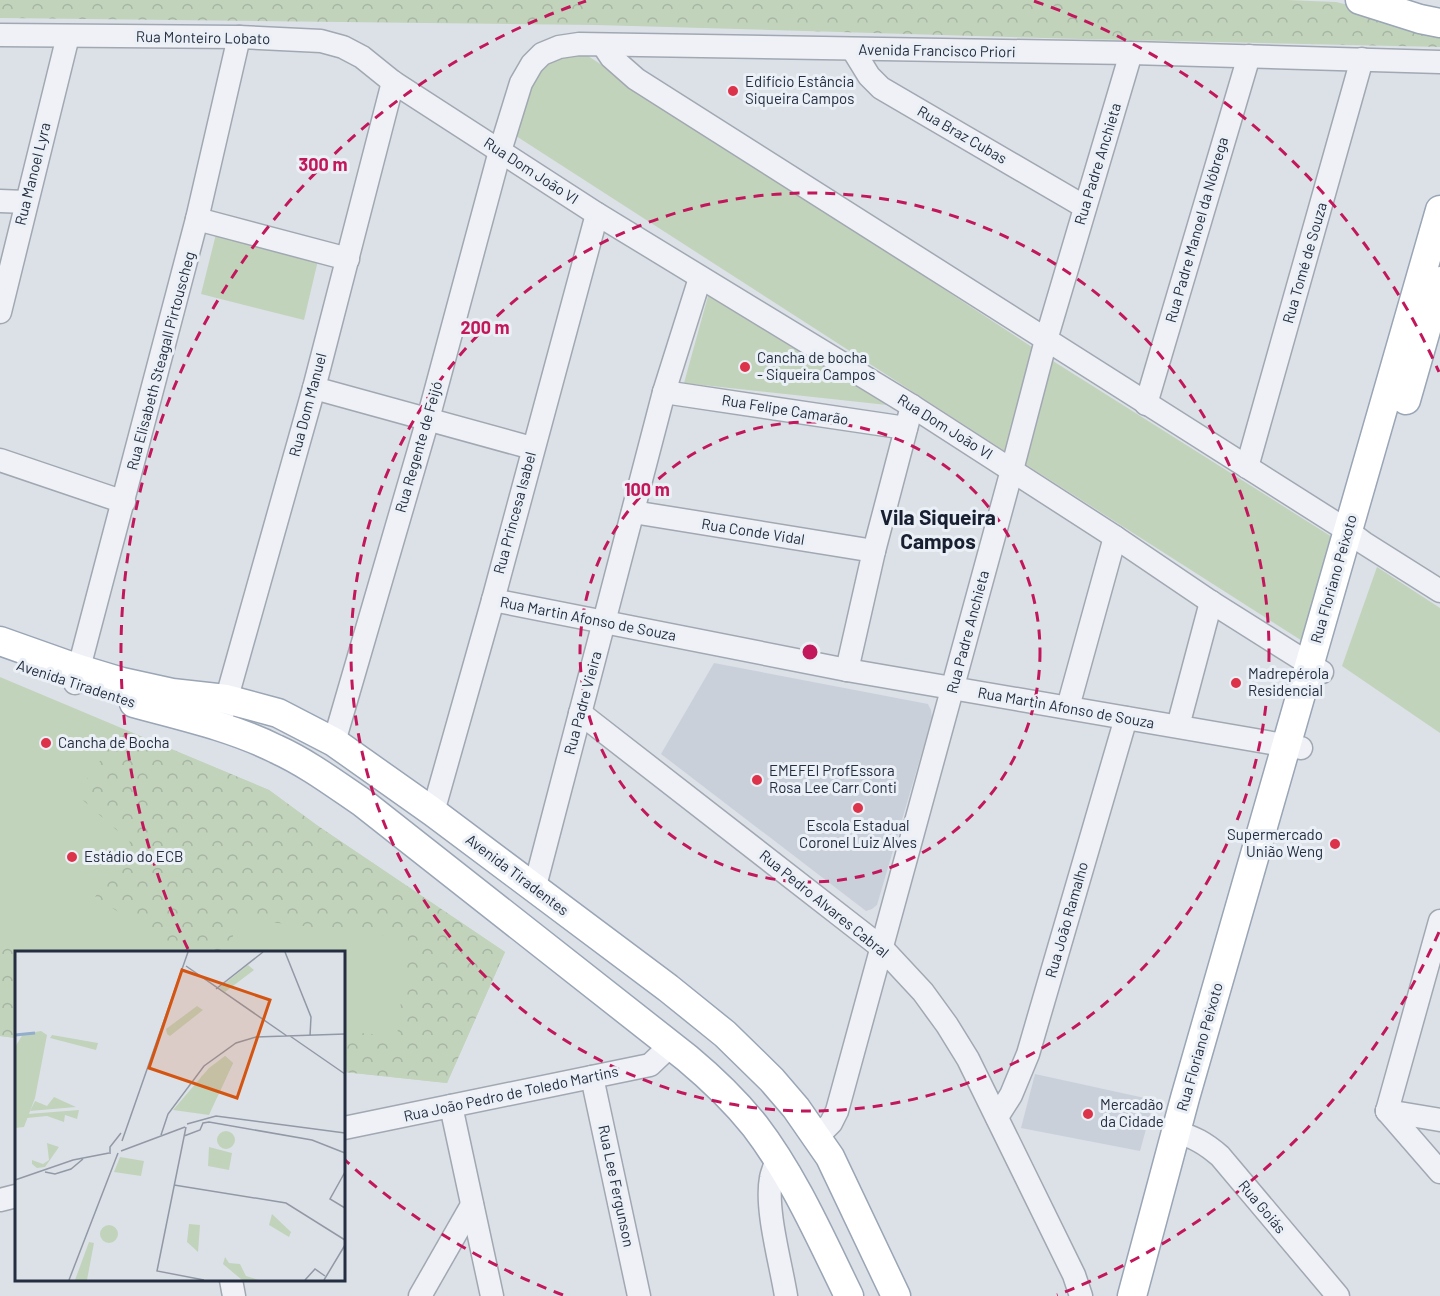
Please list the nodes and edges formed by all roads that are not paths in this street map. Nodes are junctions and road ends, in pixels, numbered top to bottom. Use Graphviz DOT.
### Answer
graph roads {
  1 [pos="1360,0"];
  2 [pos="1425,0"];
  3 [pos="1440,21"];
  4 [pos="0,35"];
  5 [pos="68,36"];
  6 [pos="239,37"];
  7 [pos="603,45"];
  8 [pos="853,50"];
  9 [pos="1131,53"];
  10 [pos="1249,56"];
  11 [pos="1362,59"];
  12 [pos="1440,62"];
  13 [pos="393,82"];
  14 [pos="500,151"];
  15 [pos="0,201"];
  16 [pos="26,202"];
  17 [pos="1085,207"];
  18 [pos="1440,210"];
  19 [pos="597,214"];
  20 [pos="197,219"];
  21 [pos="348,259"];
  22 [pos="700,278"];
  23 [pos="1440,281"];
  24 [pos="0,312"];
  25 [pos="1427,320"];
  26 [pos="1046,340"];
  27 [pos="314,388"];
  28 [pos="664,392"];
  29 [pos="1146,404"];
  30 [pos="912,406"];
  31 [pos="428,419"];
  32 [pos="906,429"];
  33 [pos="532,448"];
  34 [pos="0,460"];
  35 [pos="1247,467"];
  36 [pos="1012,470"];
  37 [pos="124,502"];
  38 [pos="633,512"];
  39 [pos="1115,537"];
  40 [pos="1356,537"];
  41 [pos="874,551"];
  42 [pos="1440,591"];
  43 [pos="493,600"];
  44 [pos="1210,602"];
  45 [pos="605,623"];
  46 [pos="0,641"];
  47 [pos="0,658"];
  48 [pos="1316,668"];
  49 [pos="847,670"];
  50 [pos="77,676"];
  51 [pos="953,689"];
  52 [pos="226,699"];
  53 [pos="1068,707"];
  54 [pos="580,712"];
  55 [pos="1126,718"];
  56 [pos="1178,726"];
  57 [pos="219,727"];
  58 [pos="334,742"];
  59 [pos="1294,746"];
  60 [pos="433,812"];
  61 [pos="535,886"];
  62 [pos="1440,921"];
  63 [pos="882,948"];
  64 [pos="671,1045"];
  65 [pos="592,1077"];
  66 [pos="451,1106"];
  67 [pos="1387,1111"];
  68 [pos="997,1117"];
  69 [pos="1440,1120"];
  70 [pos="345,1128"];
  71 [pos="1184,1135"];
  72 [pos="818,1137"];
  73 [pos="777,1160"];
  74 [pos="1440,1172"];
  75 [pos="15,1196"];
  76 [pos="0,1200"];
  77 [pos="472,1205"];
  78 [pos="231,1281"];
  79 [pos="1077,1286"];
  80 [pos="234,1296"];
  81 [pos="420,1296"];
  82 [pos="492,1296"];
  83 [pos="639,1296"];
  84 [pos="786,1296"];
  85 [pos="847,1296"];
  86 [pos="896,1296"];
  87 [pos="1098,1296"];
  88 [pos="1132,1296"];
  89 [pos="1152,1296"];
  90 [pos="1338,1296"];
  1 -- 3 [label="main road"];
  2 -- 3 [label="main road"];
  4 -- 5 [label="street, Rua Monteiro Lobato"];
  5 -- 6 [label="street, Rua Monteiro Lobato"];
  5 -- 16 [label="street, Rua Manoel Lyra"];
  6 -- 13 [label="street, Rua Monteiro Lobato"];
  6 -- 20 [label="street, Rua Elisabeth Steagall Pirtouscheg"];
  7 -- 8 [label="street, Avenida Francisco Priori"];
  7 -- 14 [label="street, Avenida Francisco Priori"];
  7 -- 26 [label="street"];
  8 -- 9 [label="street, Avenida Francisco Priori"];
  8 -- 17 [label="street, Rua Braz Cubas"];
  9 -- 10 [label="street, Avenida Francisco Priori"];
  9 -- 17 [label="street, Rua Padre Anchieta"];
  10 -- 11 [label="street, Avenida Francisco Priori"];
  10 -- 29 [label="street, Rua Padre Manoel da Nóbrega"];
  11 -- 12 [label="street, Avenida Francisco Priori"];
  11 -- 35 [label="street, Rua Tomé de Souza"];
  13 -- 14 [label="street, Rua Dom João VI"];
  13 -- 21 [label="street, Rua Dom Manuel"];
  14 -- 19 [label="street, Rua Dom João VI"];
  14 -- 31 [label="street, Rua Regente de Feijó"];
  15 -- 16 [label="street"];
  16 -- 24 [label="street, Rua Manoel Lyra"];
  17 -- 26 [label="street, Rua Padre Anchieta"];
  18 -- 25 [label="main road, Rua Floriano Peixoto"];
  19 -- 22 [label="street, Rua Dom João VI"];
  19 -- 33 [label="street, Rua Princesa Isabel"];
  20 -- 21 [label="street"];
  20 -- 37 [label="street, Rua Elisabeth Steagall Pirtouscheg"];
  21 -- 27 [label="street, Rua Dom Manuel"];
  22 -- 28 [label="street, Rua Padre Vieira"];
  22 -- 30 [label="street, Rua Dom João VI"];
  23 -- 25 [label="main road, Rua Floriano Peixoto"];
  25 -- 40 [label="main road, Rua Floriano Peixoto"];
  26 -- 29 [label="street"];
  26 -- 36 [label="street, Rua Padre Anchieta"];
  27 -- 31 [label="street"];
  27 -- 52 [label="street, Rua Dom Manuel"];
  28 -- 32 [label="street, Rua Felipe Camarão"];
  28 -- 38 [label="street, Rua Padre Vieira"];
  29 -- 35 [label="street"];
  30 -- 32 [label="street"];
  30 -- 36 [label="street, Rua Dom João VI"];
  31 -- 33 [label="street"];
  31 -- 58 [label="street, Rua Regente de Feijó"];
  32 -- 41 [label="street"];
  33 -- 43 [label="street, Rua Princesa Isabel"];
  34 -- 37 [label="street"];
  35 -- 40 [label="street"];
  36 -- 39 [label="street, Rua Dom João VI"];
  36 -- 51 [label="street, Rua Padre Anchieta"];
  37 -- 50 [label="street, Rua Elisabeth Steagall Pirtouscheg"];
  38 -- 41 [label="street, Rua Conde Vidal"];
  38 -- 45 [label="street, Rua Padre Vieira"];
  39 -- 44 [label="street, Rua Dom João VI"];
  39 -- 53 [label="street"];
  40 -- 42 [label="street"];
  40 -- 48 [label="main road, Rua Floriano Peixoto"];
  41 -- 49 [label="street"];
  43 -- 45 [label="street, Rua Martin Afonso de Souza"];
  43 -- 60 [label="street, Rua Princesa Isabel"];
  44 -- 48 [label="street, Rua Dom João VI"];
  44 -- 56 [label="street"];
  45 -- 49 [label="street, Rua Martin Afonso de Souza"];
  45 -- 54 [label="street, Rua Padre Vieira"];
  46 -- 50 [label="main road, Avenida Tiradentes"];
  47 -- 50 [label="main road, Avenida Tiradentes"];
  48 -- 59 [label="main road, Rua Floriano Peixoto"];
  49 -- 51 [label="street, Rua Martin Afonso de Souza"];
  50 -- 52 [label="main road, Avenida Tiradentes"];
  50 -- 57 [label="main road, Avenida Tiradentes"];
  51 -- 53 [label="street, Rua Martin Afonso de Souza"];
  51 -- 63 [label="street, Rua Padre Anchieta"];
  52 -- 57 [label="street, Rua Dom Manuel"];
  52 -- 58 [label="main road, Avenida Tiradentes"];
  53 -- 55 [label="street, Rua Martin Afonso de Souza"];
  54 -- 61 [label="street, Rua Padre Vieira"];
  54 -- 63 [label="street, Rua Pedro Alvares Cabral"];
  55 -- 56 [label="street, Rua Martin Afonso de Souza"];
  55 -- 68 [label="street, Rua João Ramalho"];
  56 -- 59 [label="street, Rua Martin Afonso de Souza"];
  57 -- 64 [label="main road, Avenida Tiradentes"];
  58 -- 60 [label="main road, Avenida Tiradentes"];
  59 -- 71 [label="main road, Rua Floriano Peixoto"];
  60 -- 61 [label="main road, Avenida Tiradentes"];
  61 -- 72 [label="main road, Avenida Tiradentes"];
  62 -- 67 [label="street"];
  63 -- 68 [label="street, Rua Pedro Alvares Cabral"];
  63 -- 72 [label="street, Rua Padre Anchieta"];
  64 -- 65 [label="street, Rua João Pedro de Toledo Martins"];
  64 -- 73 [label="main road, Avenida Tiradentes"];
  65 -- 66 [label="street, Rua João Pedro de Toledo Martins"];
  65 -- 83 [label="street, Rua Lee Fergunson"];
  66 -- 70 [label="street, Rua João Pedro de Toledo Martins"];
  66 -- 77 [label="street"];
  67 -- 69 [label="street"];
  67 -- 74 [label="street"];
  68 -- 79 [label="street, Rua Pedro Alvares Cabral"];
  71 -- 88 [label="main road, Rua Floriano Peixoto"];
  71 -- 89 [label="main road, Rua Floriano Peixoto"];
  71 -- 90 [label="street, Rua Goiás"];
  72 -- 86 [label="main road, Avenida Tiradentes"];
  73 -- 84 [label="street"];
  73 -- 85 [label="main road, Avenida Tiradentes"];
  75 -- 76 [label="street"];
  77 -- 81 [label="street"];
  77 -- 82 [label="street"];
  78 -- 80 [label="street"];
  79 -- 87 [label="street, Rua Pedro Alvares Cabral"];
}
